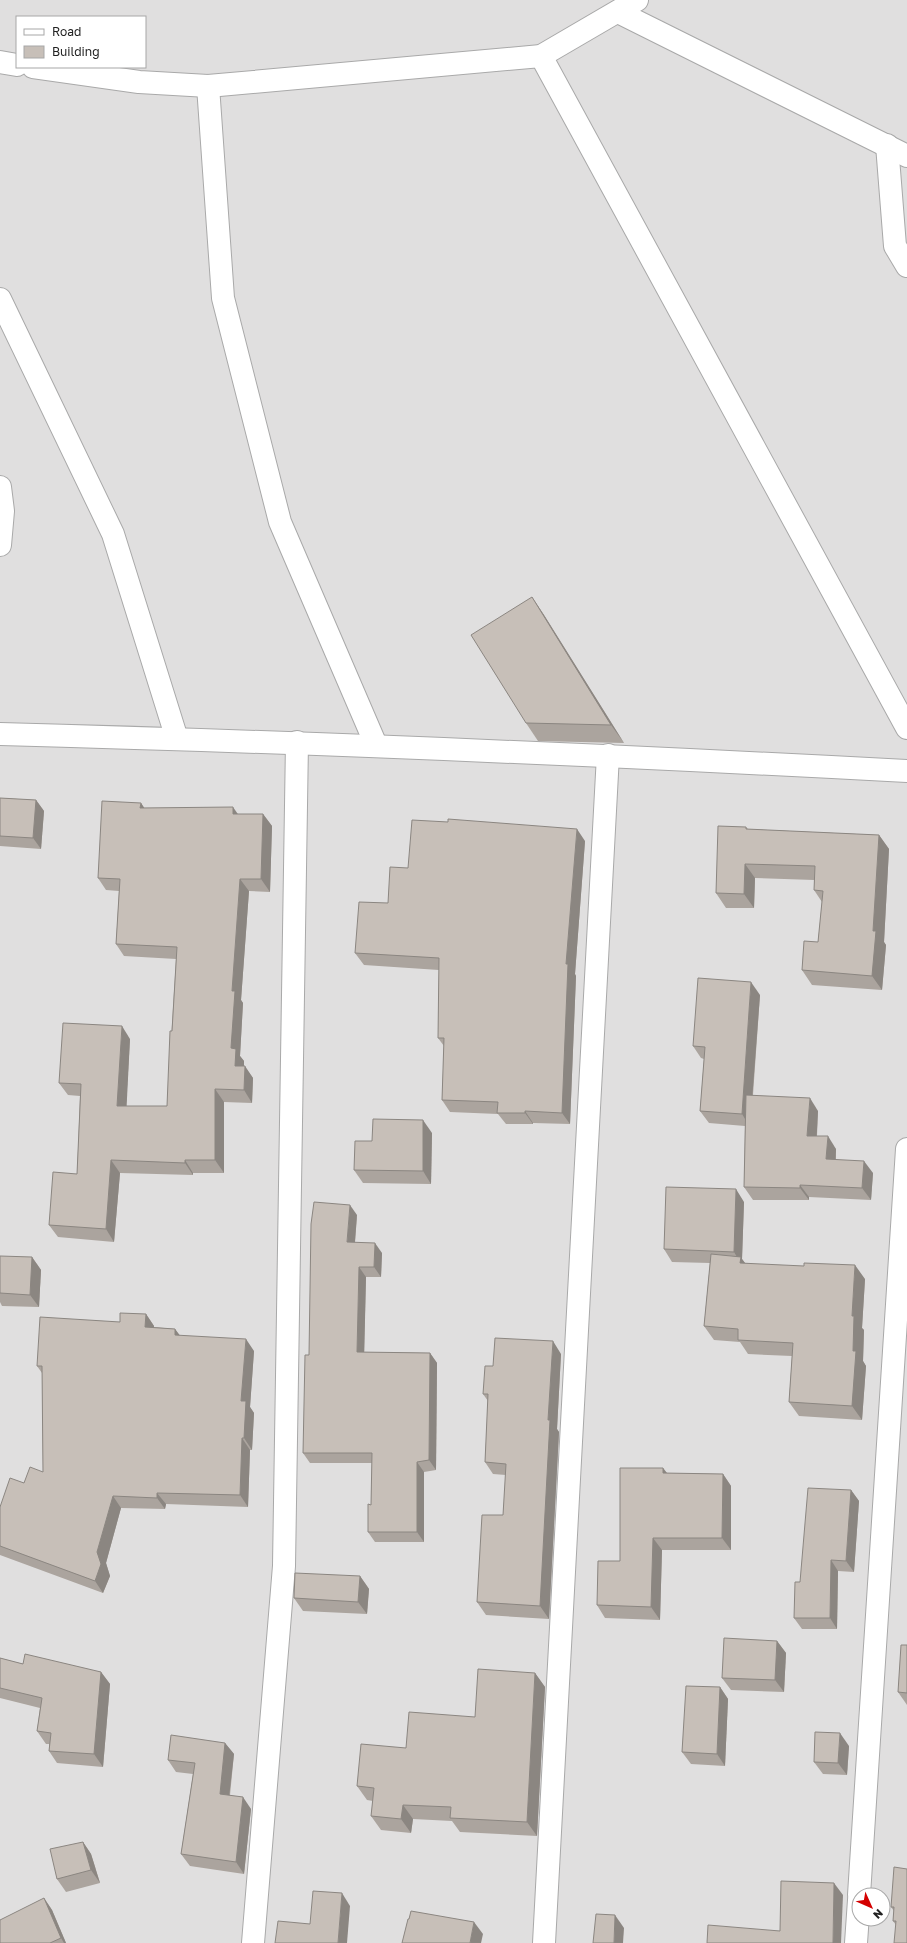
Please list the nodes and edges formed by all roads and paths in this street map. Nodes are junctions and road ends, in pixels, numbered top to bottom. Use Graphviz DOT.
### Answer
graph roads {
  1 [pos="637,0"];
  2 [pos="618,12"];
  3 [pos="541,56"];
  4 [pos="0,62"];
  5 [pos="16,65"];
  6 [pos="40,68"];
  7 [pos="208,86"];
  8 [pos="887,145"];
  9 [pos="907,156"];
  10 [pos="907,266"];
  11 [pos="0,299"];
  12 [pos="0,487"];
  13 [pos="0,545"];
  14 [pos="907,728"];
  15 [pos="0,734"];
  16 [pos="176,739"];
  17 [pos="297,742"];
  18 [pos="376,745"];
  19 [pos="608,755"];
  20 [pos="907,771"];
  21 [pos="907,1149"];
  22 [pos="860,1887"];
  23 [pos="857,1927"];
  24 [pos="253,1943"];
  25 [pos="544,1943"];
  26 [pos="856,1943"];
  1 -- 2 [label="street"];
  2 -- 3 [label="street"];
  2 -- 8 [label="street"];
  3 -- 7 [label="street"];
  3 -- 14 [label="street"];
  4 -- 5 [label="street"];
  6 -- 7 [label="street"];
  7 -- 18 [label="street"];
  8 -- 9 [label="street"];
  8 -- 10 [label="street"];
  11 -- 16 [label="street"];
  12 -- 13 [label="street"];
  15 -- 16 [label="street"];
  16 -- 17 [label="street"];
  17 -- 18 [label="street"];
  17 -- 24 [label="street"];
  18 -- 19 [label="street"];
  19 -- 20 [label="street"];
  19 -- 25 [label="street"];
  21 -- 22 [label="street"];
  23 -- 26 [label="street"];
}
